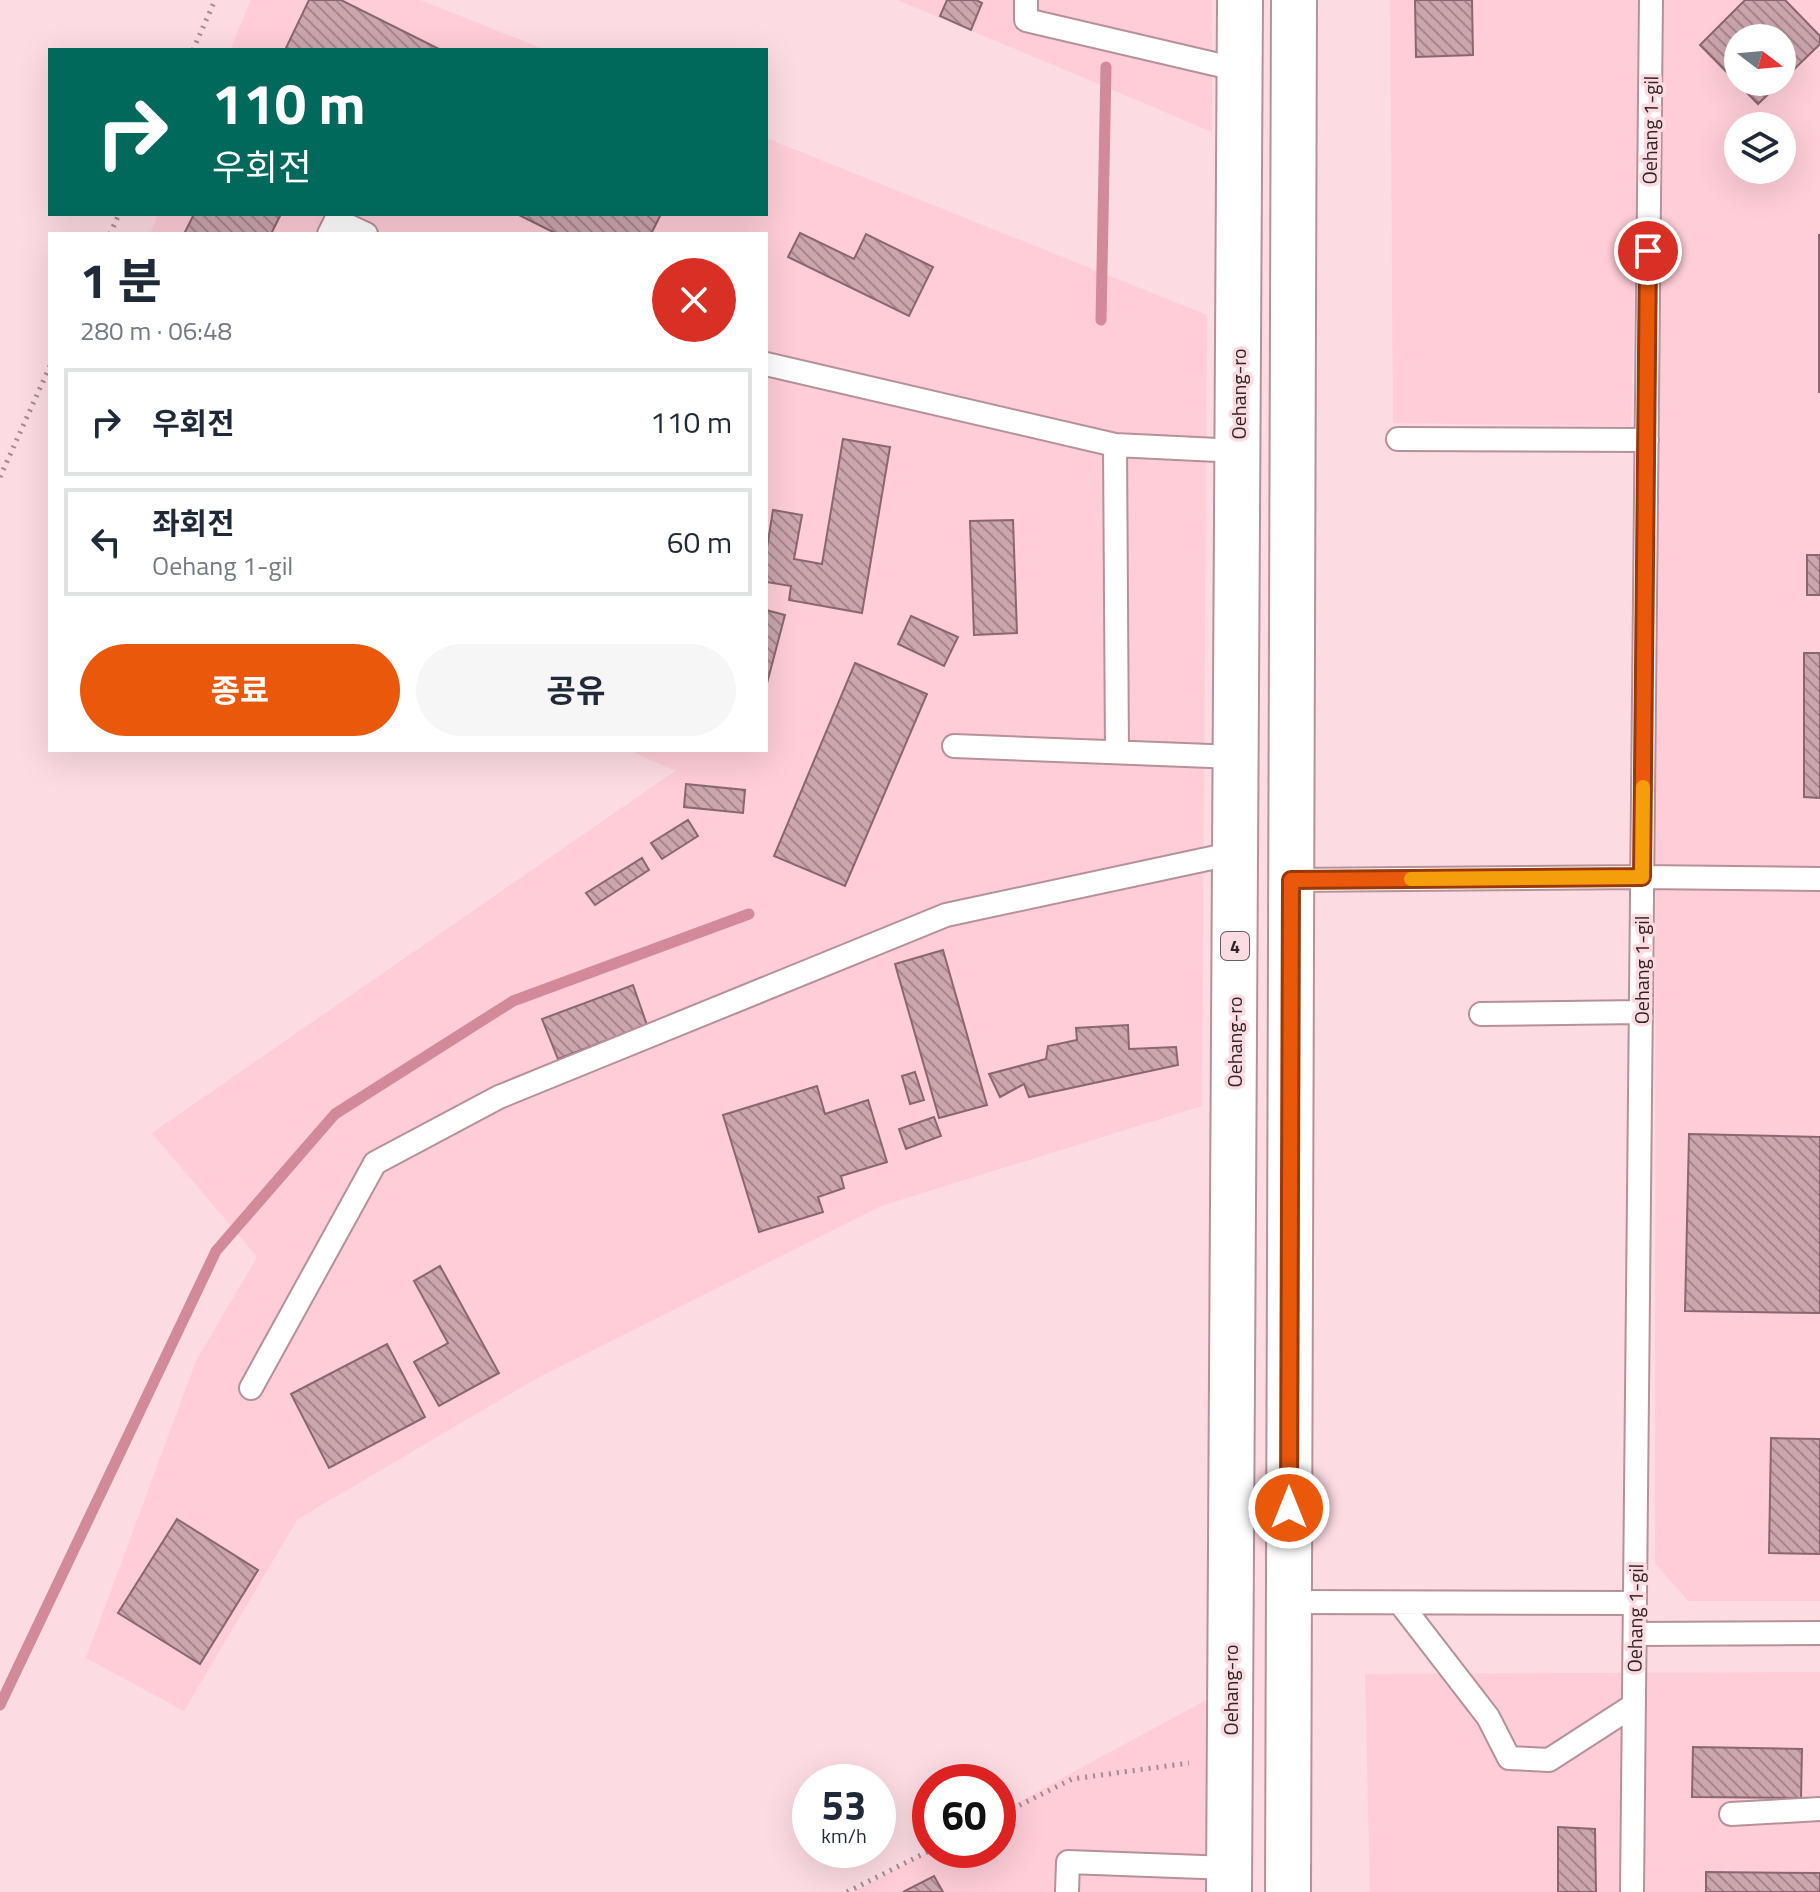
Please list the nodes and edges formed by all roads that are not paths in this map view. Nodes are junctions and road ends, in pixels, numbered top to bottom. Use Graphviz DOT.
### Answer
graph roads {
  1 [pos="1026,0"];
  2 [pos="1240,0"];
  3 [pos="1294,0"];
  4 [pos="1651,0"];
  5 [pos="1240,70"];
  6 [pos="330,232"];
  7 [pos="362,232"];
  8 [pos="768,364"];
  9 [pos="1398,439"];
  10 [pos="1647,440"];
  11 [pos="1115,445"];
  12 [pos="1238,451"];
  13 [pos="954,746"];
  14 [pos="1117,752"];
  15 [pos="1236,757"];
  16 [pos="1235,853"];
  17 [pos="1642,877"];
  18 [pos="1820,879"];
  19 [pos="1291,880"];
  20 [pos="1641,1012"];
  21 [pos="1481,1014"];
  22 [pos="251,1388"];
  23 [pos="1289,1602"];
  24 [pos="1400,1603"];
  25 [pos="1635,1603"];
  26 [pos="1820,1633"];
  27 [pos="1635,1634"];
  28 [pos="1634,1705"];
  29 [pos="1820,1809"];
  30 [pos="1731,1814"];
  31 [pos="1229,1880"];
  32 [pos="1067,1892"];
  33 [pos="1288,1892"];
  34 [pos="1632,1892"];
  1 -- 5 [label="lane"];
  2 -- 5 [label="main road, Oehang-ro / 4"];
  3 -- 19 [label="main road"];
  4 -- 10 [label="lane, Oehang 1-gil"];
  5 -- 12 [label="main road, Oehang-ro / 4"];
  6 -- 7 [label="lane"];
  8 -- 11 [label="lane"];
  9 -- 10 [label="lane"];
  10 -- 17 [label="lane, Oehang 1-gil"];
  11 -- 12 [label="lane"];
  11 -- 14 [label="lane"];
  12 -- 15 [label="main road, Oehang-ro / 4"];
  13 -- 14 [label="lane"];
  14 -- 15 [label="lane"];
  15 -- 16 [label="main road, Oehang-ro / 4"];
  16 -- 22 [label="lane"];
  16 -- 31 [label="main road, Oehang-ro / 4"];
  17 -- 18 [label="lane"];
  17 -- 19 [label="lane"];
  17 -- 20 [label="lane, Oehang 1-gil"];
  19 -- 23 [label="main road"];
  20 -- 21 [label="lane"];
  20 -- 25 [label="lane, Oehang 1-gil"];
  23 -- 24 [label="lane"];
  23 -- 33 [label="main road"];
  24 -- 25 [label="lane"];
  24 -- 28 [label="lane"];
  25 -- 27 [label="lane, Oehang 1-gil"];
  26 -- 27 [label="lane"];
  27 -- 28 [label="lane, Oehang 1-gil"];
  28 -- 34 [label="lane, Oehang 1-gil"];
  29 -- 30 [label="lane"];
  31 -- 32 [label="lane"];
}
